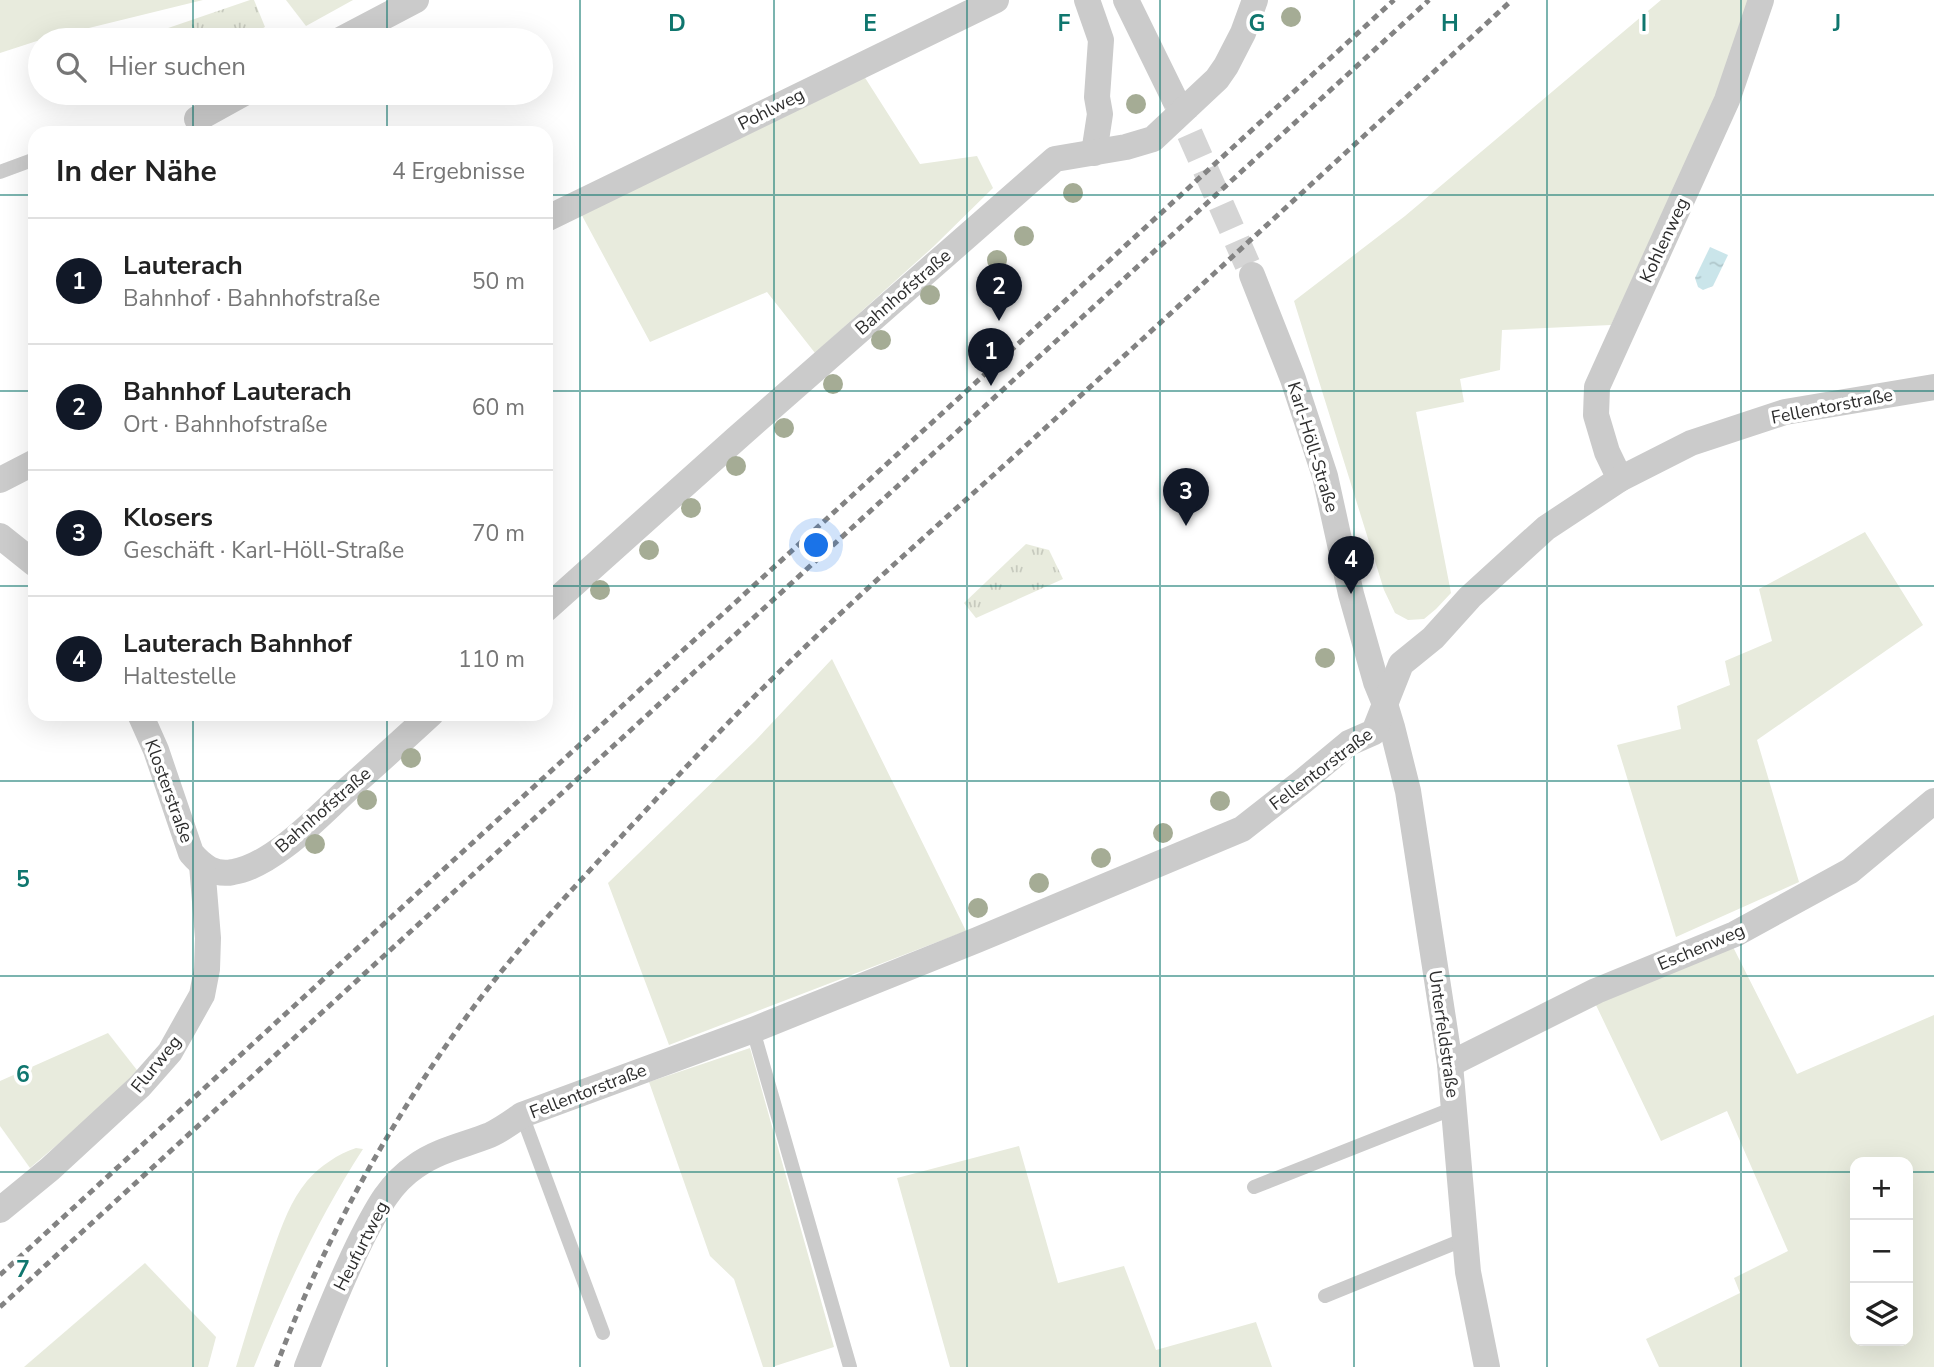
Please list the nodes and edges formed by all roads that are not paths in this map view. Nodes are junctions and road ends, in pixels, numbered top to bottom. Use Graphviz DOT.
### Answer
graph roads {
  1 [pos="416,0"];
  2 [pos="996,0"];
  3 [pos="1087,0"];
  4 [pos="1126,0"];
  5 [pos="1255,0"];
  6 [pos="1761,0"];
  7 [pos="363,28"];
  8 [pos="1174,98"];
  9 [pos="222,105"];
  10 [pos="197,119"];
  11 [pos="1094,153"];
  12 [pos="28,162"];
  13 [pos="0,172"];
  14 [pos="553,216"];
  15 [pos="1252,275"];
  16 [pos="1934,387"];
  17 [pos="28,466"];
  18 [pos="1620,479"];
  19 [pos="0,480"];
  20 [pos="0,536"];
  21 [pos="28,558"];
  22 [pos="553,603"];
  23 [pos="1385,704"];
  24 [pos="143,721"];
  25 [pos="423,721"];
  26 [pos="1934,801"];
  27 [pos="202,865"];
  28 [pos="753,1030"];
  29 [pos="1450,1064"];
  30 [pos="1454,1108"];
  31 [pos="522,1115"];
  32 [pos="1254,1187"];
  33 [pos="0,1210"];
  34 [pos="1465,1239"];
  35 [pos="1325,1296"];
  36 [pos="603,1334"];
  37 [pos="307,1367"];
  38 [pos="850,1367"];
  39 [pos="1487,1367"];
  1 -- 7 [label="street"];
  2 -- 14 [label="street, Pohlweg"];
  3 -- 11 [label="street"];
  4 -- 8 [label="street"];
  5 -- 11 [label="street, Bahnhofstraße"];
  6 -- 18 [label="street, Kohlenweg"];
  9 -- 10 [label="street"];
  11 -- 22 [label="street, Bahnhofstraße"];
  12 -- 13 [label="lane"];
  15 -- 23 [label="street, Karl-Höll-Straße"];
  16 -- 18 [label="street, Fellentorstraße"];
  17 -- 19 [label="street"];
  18 -- 23 [label="street, Fellentorstraße"];
  20 -- 21 [label="street"];
  23 -- 28 [label="street, Fellentorstraße"];
  23 -- 29 [label="street, Unterfeldstraße"];
  24 -- 27 [label="street, Klosterstraße"];
  25 -- 27 [label="street, Bahnhofstraße"];
  26 -- 29 [label="street, Eschenweg"];
  27 -- 33 [label="street, Flurweg"];
  28 -- 31 [label="street, Fellentorstraße"];
  28 -- 38 [label="lane"];
  29 -- 30 [label="street, Unterfeldstraße"];
  30 -- 32 [label="lane"];
  30 -- 34 [label="street, Unterfeldstraße"];
  31 -- 36 [label="lane, Fellentorstraße"];
  31 -- 37 [label="street, Heufurtweg"];
  34 -- 35 [label="lane"];
  34 -- 39 [label="street, Unterfeldstraße"];
}
